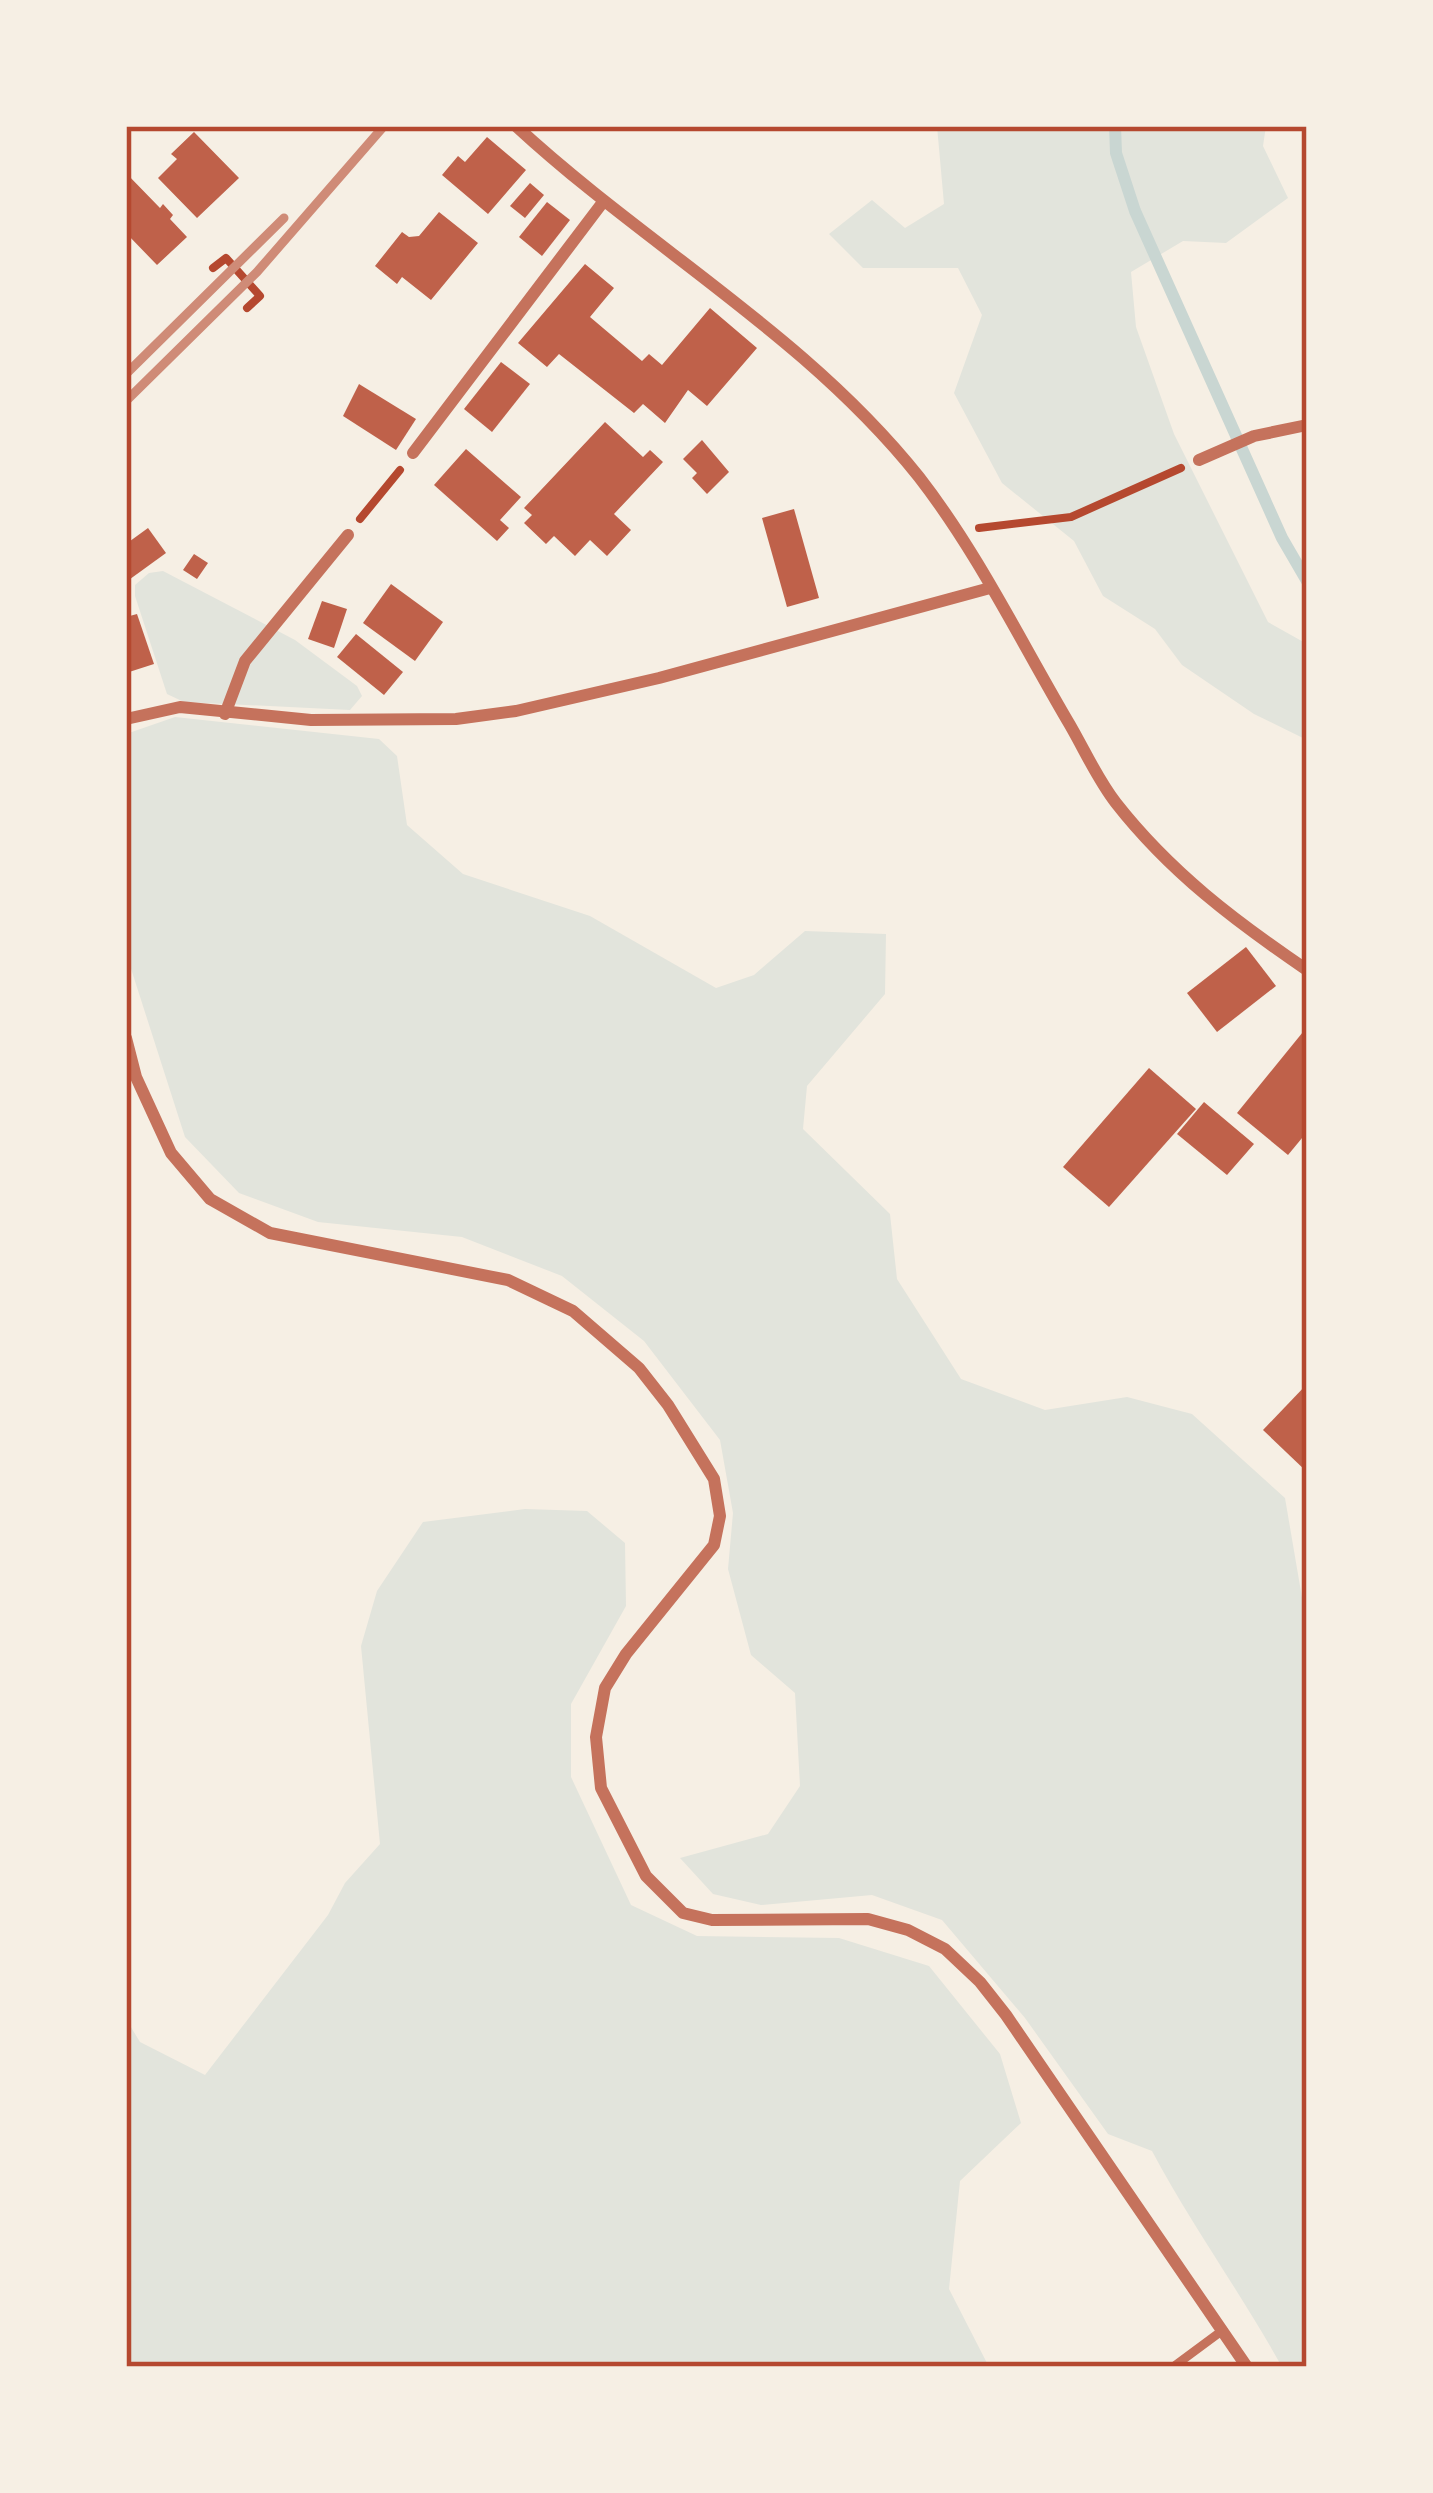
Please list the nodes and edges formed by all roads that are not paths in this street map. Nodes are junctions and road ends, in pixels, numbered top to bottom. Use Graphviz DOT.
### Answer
graph roads {
  1 [pos="516,126"];
  2 [pos="603,202"];
  3 [pos="1307,425"];
  4 [pos="413,453"];
  5 [pos="1198,460"];
  6 [pos="348,535"];
  7 [pos="990,588"];
  8 [pos="225,714"];
  9 [pos="126,719"];
  10 [pos="1307,970"];
  11 [pos="126,1038"];
  12 [pos="1223,2330"];
  13 [pos="1173,2367"];
  14 [pos="1247,2367"];
  1 -- 2 [label="street"];
  2 -- 4 [label="street"];
  2 -- 7 [label="street"];
  3 -- 5 [label="street"];
  6 -- 8 [label="street"];
  7 -- 8 [label="street"];
  7 -- 10 [label="street"];
  8 -- 9 [label="street"];
  11 -- 12 [label="street"];
  12 -- 13 [label="lane"];
  12 -- 14 [label="street"];
}
